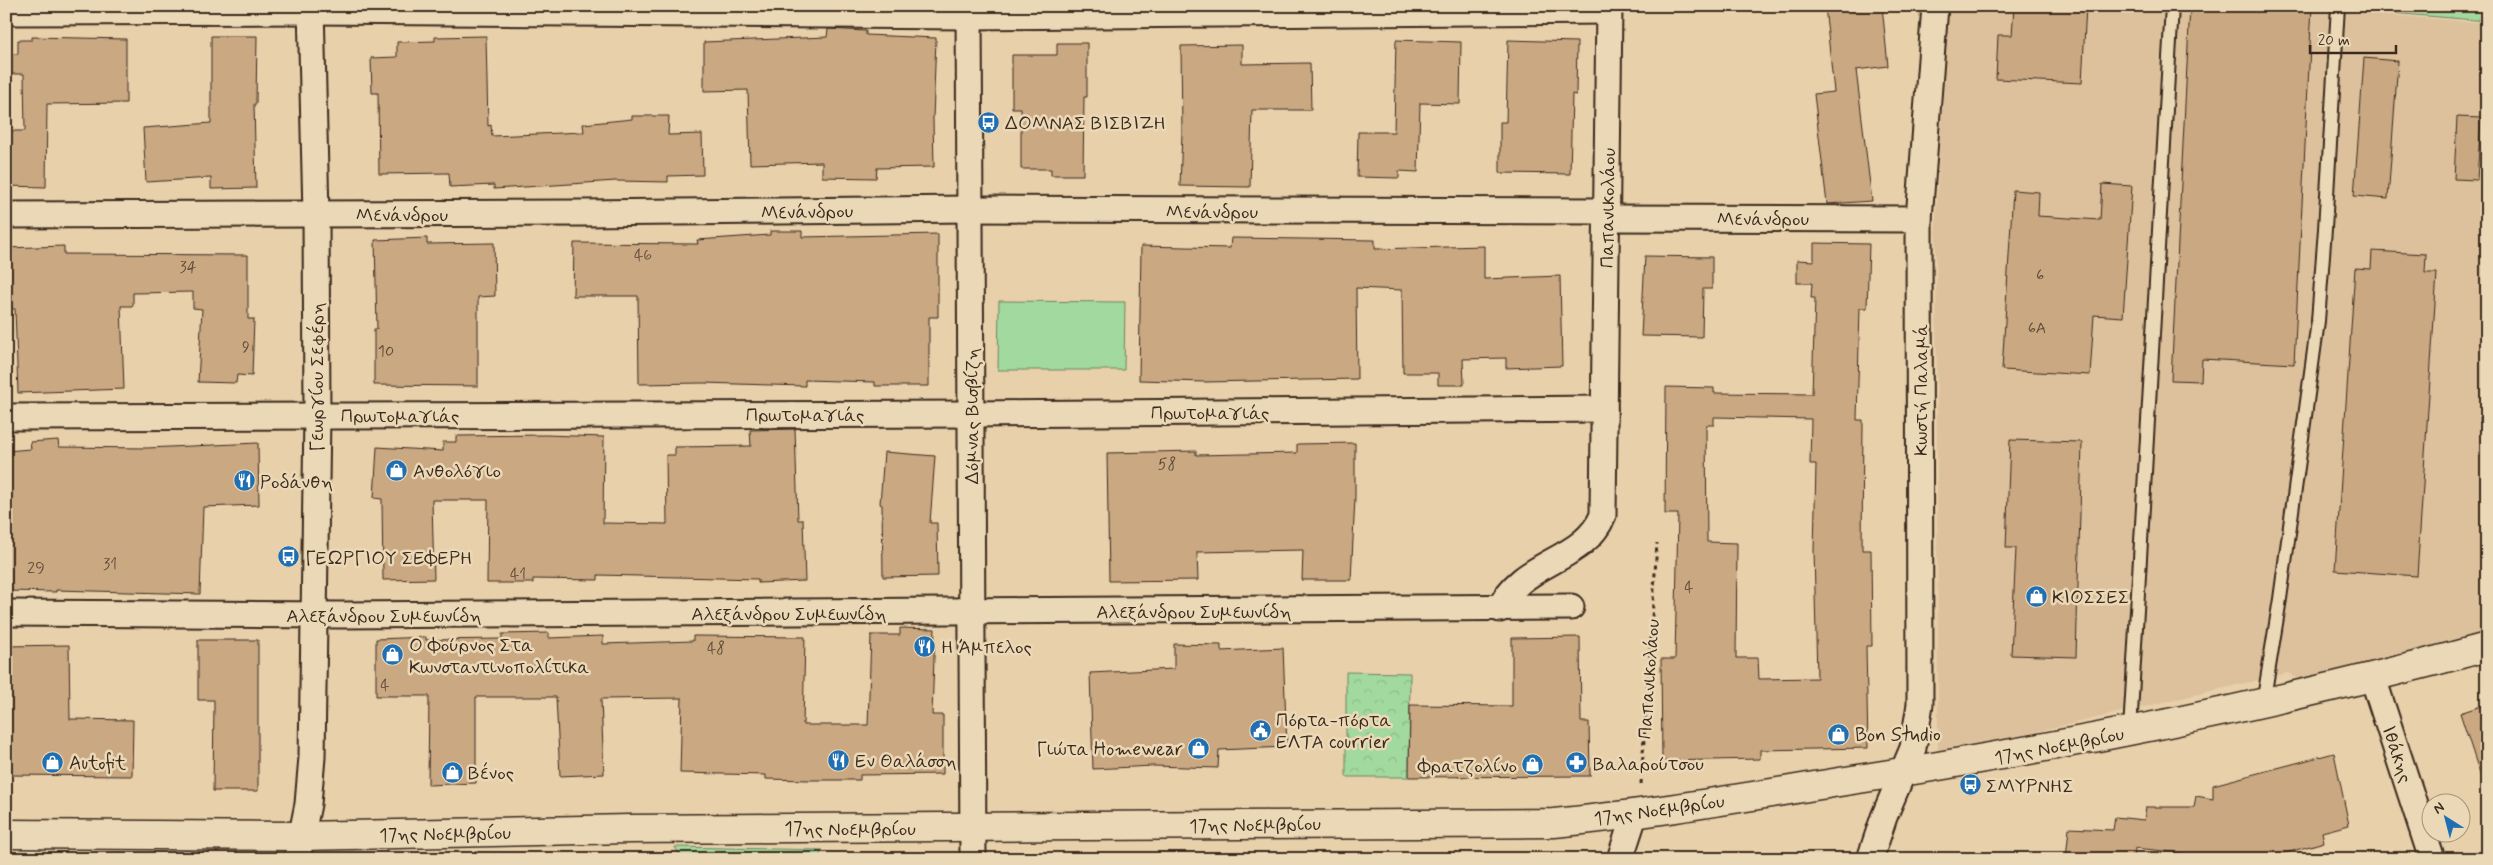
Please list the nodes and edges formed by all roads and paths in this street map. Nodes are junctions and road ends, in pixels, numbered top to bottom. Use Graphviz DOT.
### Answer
graph roads {
  1 [pos="1935,6"];
  2 [pos="2172,6"];
  3 [pos="2338,6"];
  4 [pos="311,9"];
  5 [pos="1609,9"];
  6 [pos="969,11"];
  7 [pos="6,12"];
  8 [pos="970,209"];
  9 [pos="6,214"];
  10 [pos="316,214"];
  11 [pos="1607,215"];
  12 [pos="1919,219"];
  13 [pos="1604,409"];
  14 [pos="971,414"];
  15 [pos="317,415"];
  16 [pos="6,416"];
  17 [pos="1657,543"];
  18 [pos="1571,607"];
  19 [pos="1500,608"];
  20 [pos="6,613"];
  21 [pos="972,613"];
  22 [pos="314,615"];
  23 [pos="2487,647"];
  24 [pos="2374,678"];
  25 [pos="2263,704"];
  26 [pos="2130,731"];
  27 [pos="1904,772"];
  28 [pos="1634,813"];
  29 [pos="973,827"];
  30 [pos="6,834"];
  31 [pos="299,847"];
  32 [pos="973,859"];
  33 [pos="1620,859"];
  34 [pos="1870,859"];
  35 [pos="2432,859"];
  1 -- 12 [label="street, Κωστή Παλαμά"];
  2 -- 26 [label="lane"];
  3 -- 25 [label="lane"];
  4 -- 6 [label="street"];
  4 -- 7 [label="street"];
  4 -- 10 [label="street, Γεωργίου Σεφέρη"];
  5 -- 6 [label="street"];
  5 -- 11 [label="street, Παπανικολάου"];
  6 -- 8 [label="street, Δόμνας Βισβίζη"];
  8 -- 10 [label="street, Μενάνδρου"];
  8 -- 11 [label="street, Μενάνδρου"];
  8 -- 14 [label="street, Δόμνας Βισβίζη"];
  9 -- 10 [label="street, Μενάνδρου"];
  10 -- 15 [label="street, Γεωργίου Σεφέρη"];
  11 -- 12 [label="street, Μενάνδρου"];
  11 -- 13 [label="street, Παπανικολάου"];
  12 -- 27 [label="street, Κωστή Παλαμά"];
  13 -- 14 [label="street, Πρωτομαγιάς"];
  13 -- 19 [label="street, Παπανικολάου"];
  14 -- 15 [label="street, Πρωτομαγιάς"];
  14 -- 21 [label="street, Δόμνας Βισβίζη"];
  15 -- 16 [label="street, Πρωτομαγιάς"];
  15 -- 22 [label="street, Γεωργίου Σεφέρη"];
  17 -- 28 [label="path, Παπανικολάου"];
  18 -- 19 [label="street, Αλεξάνδρου Συμεωνίδη"];
  19 -- 21 [label="street, Αλεξάνδρου Συμεωνίδη"];
  20 -- 22 [label="street, Αλεξάνδρου Συμεωνίδη"];
  21 -- 22 [label="street, Αλεξάνδρου Συμεωνίδη"];
  21 -- 29 [label="street, Δόμνας Βισβίζη"];
  22 -- 31 [label="street, Γεωργίου Σεφέρη"];
  23 -- 24 [label="street, 17ης Νοεμβρίου"];
  24 -- 25 [label="street, 17ης Νοεμβρίου"];
  24 -- 35 [label="street, Ιθάκης"];
  25 -- 26 [label="street, 17ης Νοεμβρίου"];
  26 -- 27 [label="street, 17ης Νοεμβρίου"];
  27 -- 28 [label="street, 17ης Νοεμβρίου"];
  27 -- 34 [label="street, Κωστή Παλαμά"];
  28 -- 29 [label="street, 17ης Νοεμβρίου"];
  28 -- 33 [label="street"];
  29 -- 31 [label="street, 17ης Νοεμβρίου"];
  29 -- 32 [label="street, Δόμνας Βισβίζη"];
  30 -- 31 [label="street, 17ης Νοεμβρίου"];
}
